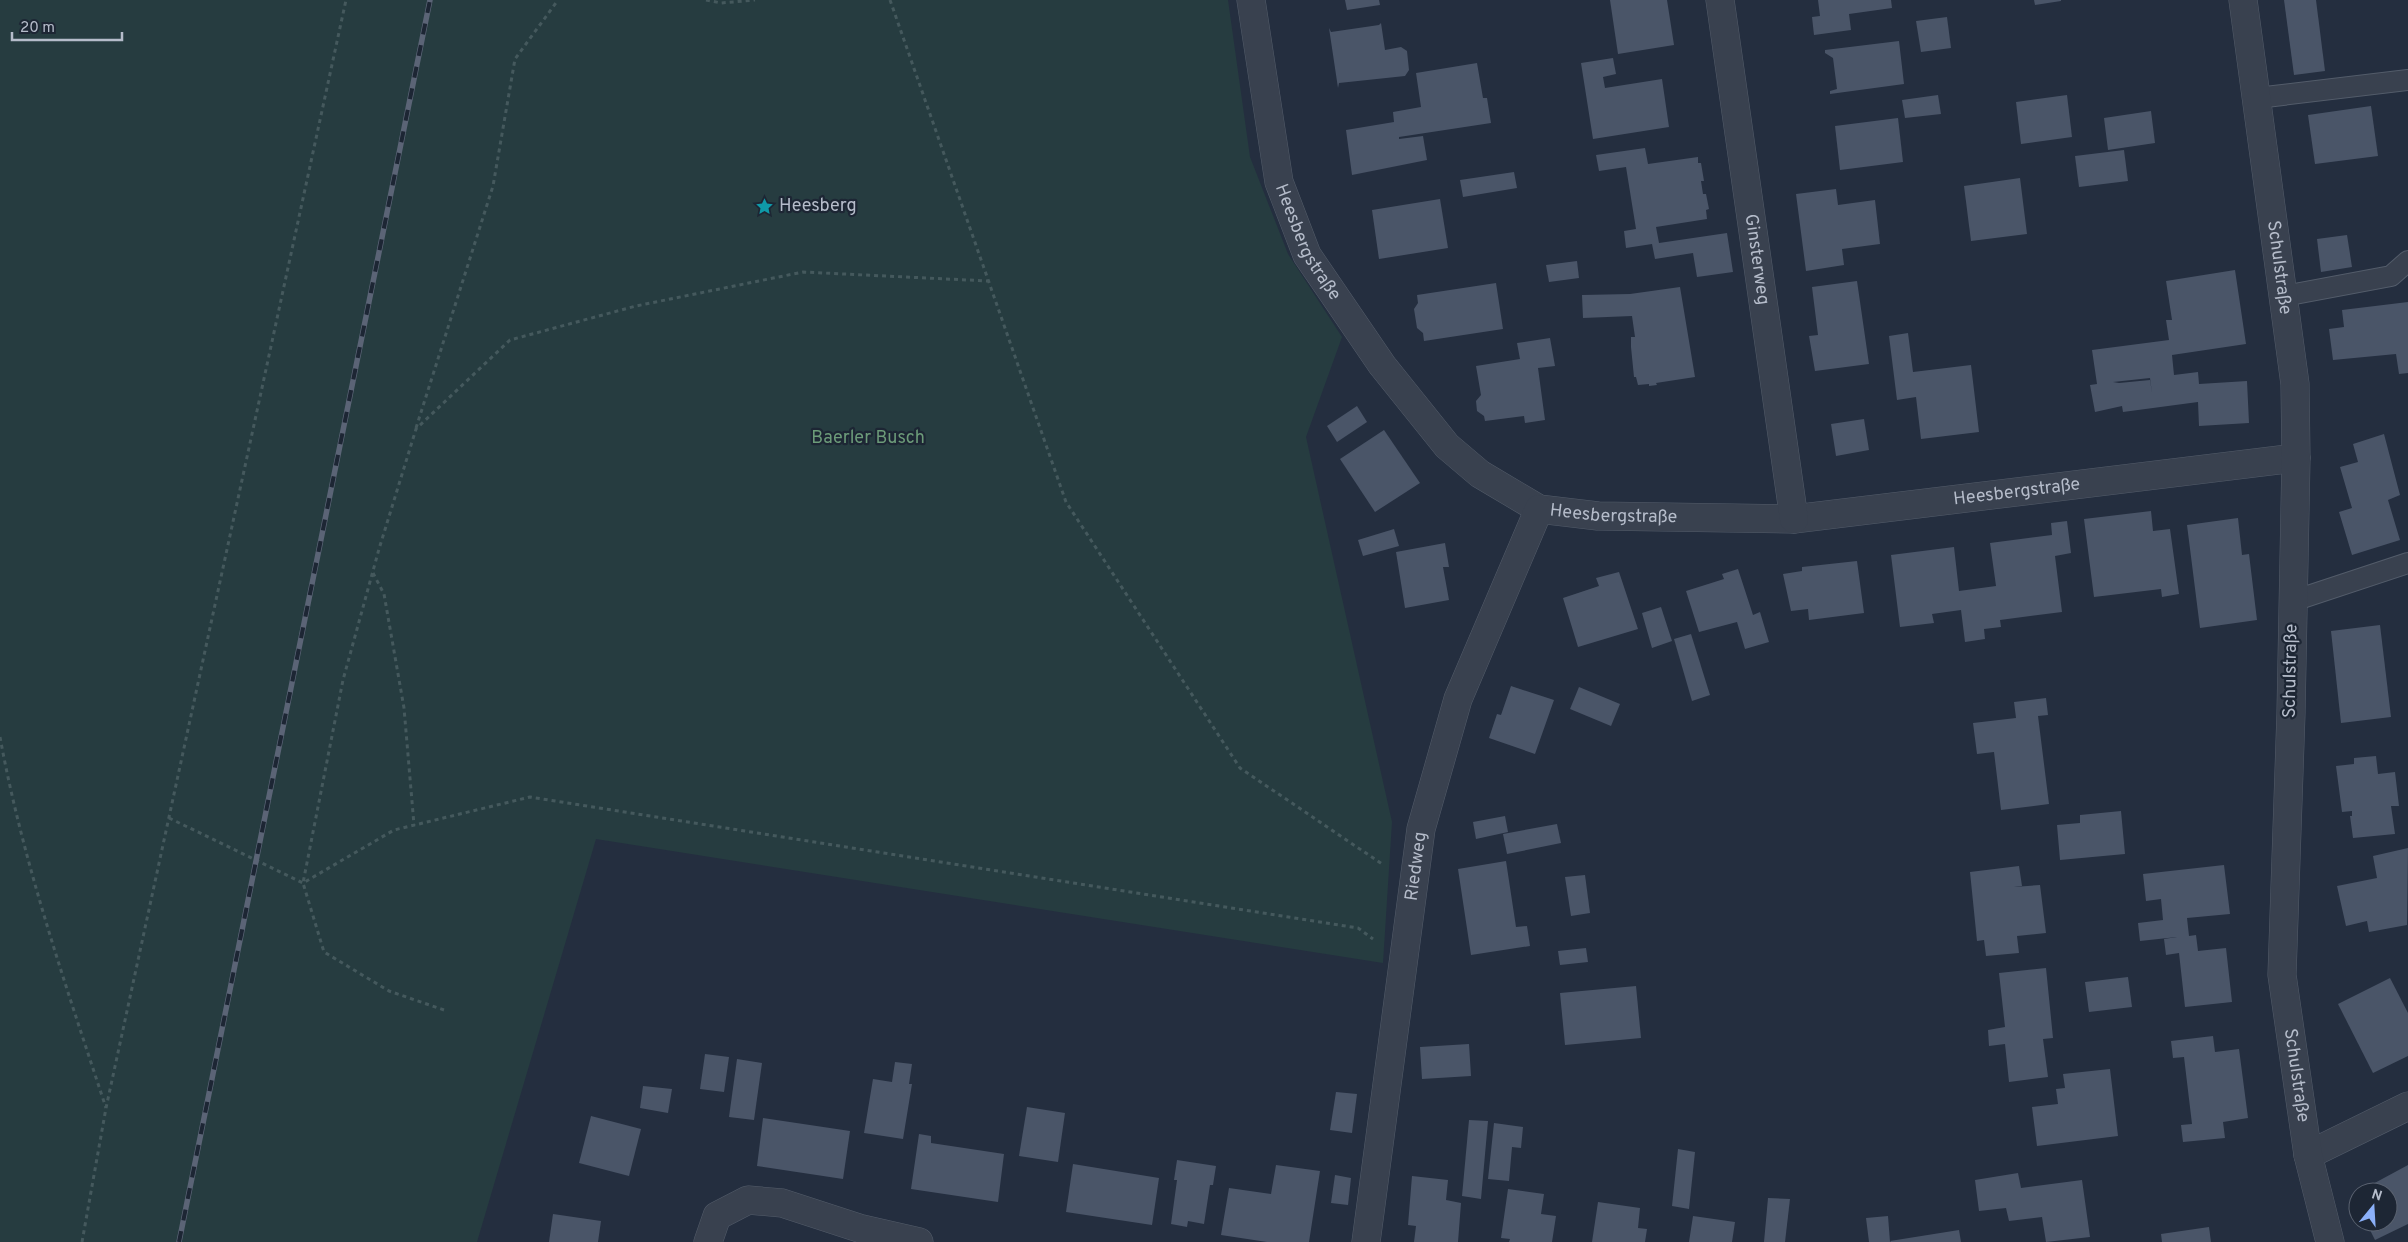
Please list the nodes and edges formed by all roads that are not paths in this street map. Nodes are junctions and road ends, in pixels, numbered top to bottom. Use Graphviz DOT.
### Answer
graph roads {
  1 [pos="1251,0"];
  2 [pos="1720,0"];
  3 [pos="2243,0"];
  4 [pos="2408,80"];
  5 [pos="2258,98"];
  6 [pos="2408,261"];
  7 [pos="2284,296"];
  8 [pos="2296,458"];
  9 [pos="1539,509"];
  10 [pos="1794,519"];
  11 [pos="2408,563"];
  12 [pos="2293,601"];
  13 [pos="2408,1106"];
  14 [pos="2308,1155"];
  15 [pos="708,1242"];
  16 [pos="919,1242"];
  17 [pos="1366,1242"];
  18 [pos="2330,1242"];
  1 -- 9 [label="street, Heesbergstraße"];
  2 -- 10 [label="street, Ginsterweg"];
  3 -- 5 [label="street, Schulstraße"];
  4 -- 5 [label="lane"];
  5 -- 7 [label="street, Schulstraße"];
  6 -- 7 [label="lane"];
  7 -- 8 [label="street, Schulstraße"];
  8 -- 10 [label="street, Heesbergstraße"];
  8 -- 12 [label="street, Schulstraße"];
  9 -- 10 [label="street, Heesbergstraße"];
  9 -- 17 [label="street, Riedweg"];
  11 -- 12 [label="lane"];
  12 -- 14 [label="street, Schulstraße"];
  13 -- 14 [label="street"];
  14 -- 18 [label="street, Schulstraße"];
  15 -- 16 [label="street"];
}
